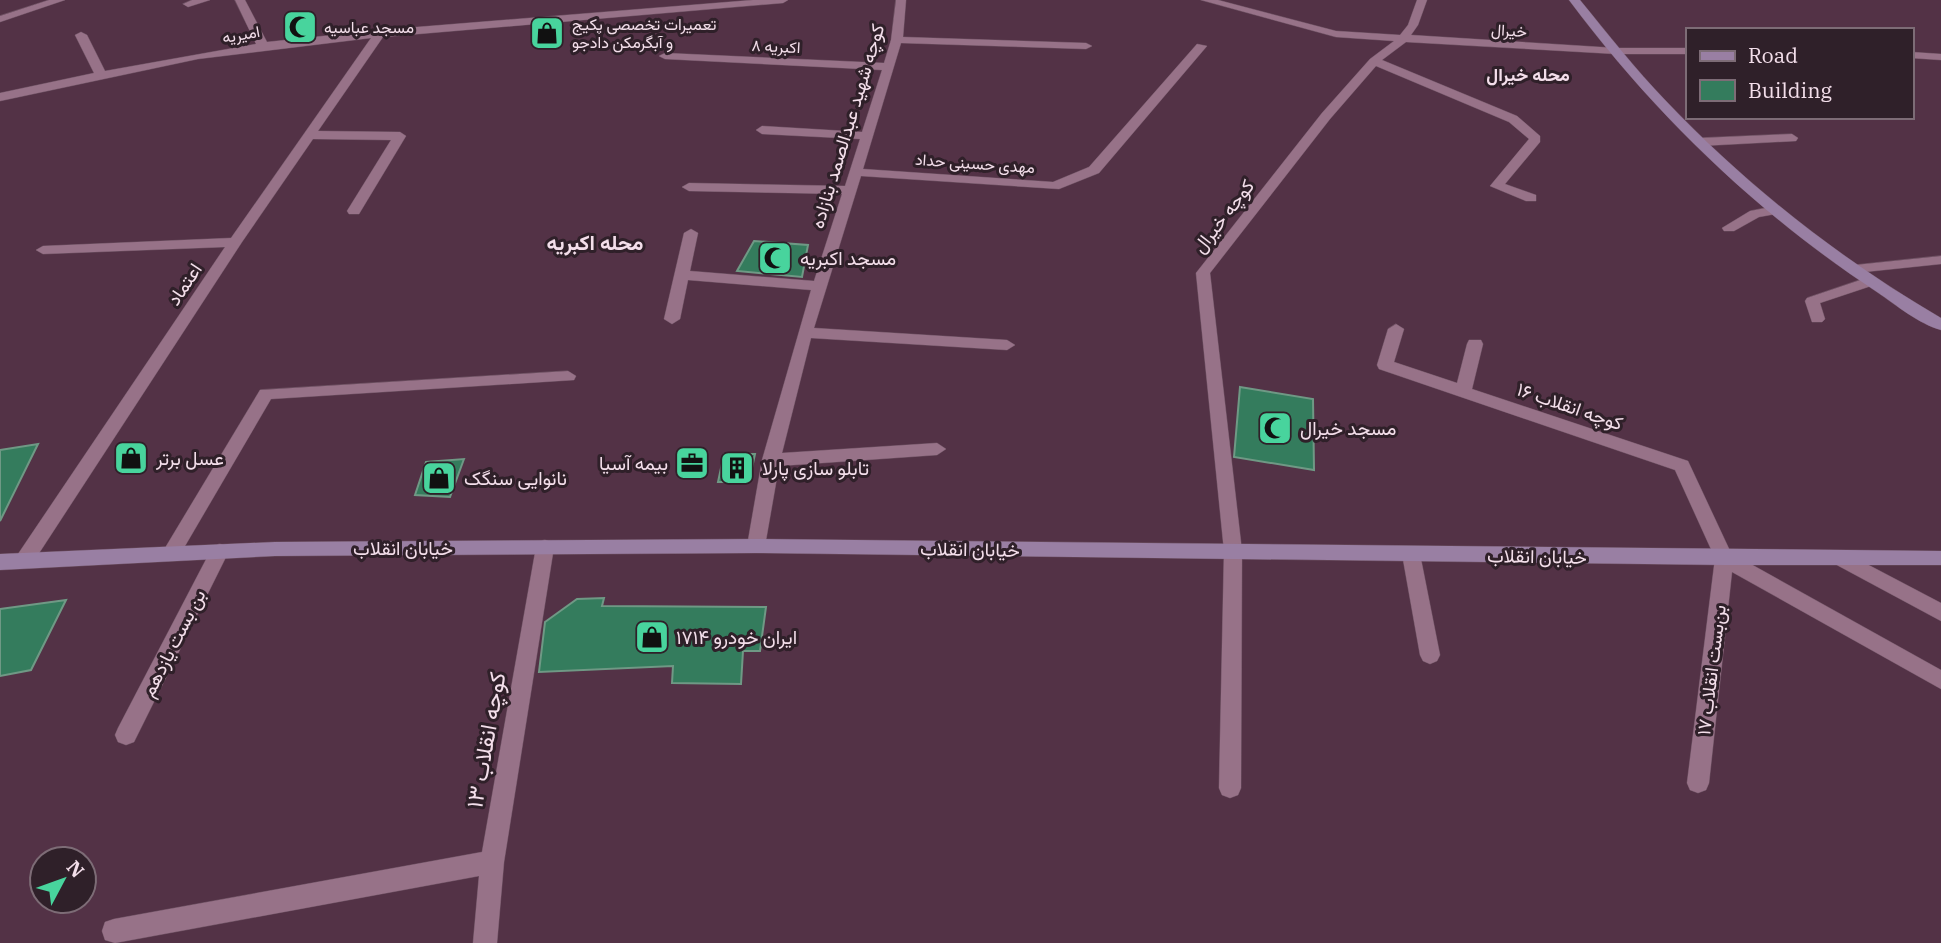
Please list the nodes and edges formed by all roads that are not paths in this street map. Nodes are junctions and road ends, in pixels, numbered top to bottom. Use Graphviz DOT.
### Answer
graph roads {
  1 [pos="60,0"];
  2 [pos="205,0"];
  3 [pos="240,0"];
  4 [pos="783,0"];
  5 [pos="901,0"];
  6 [pos="1206,0"];
  7 [pos="1422,0"];
  8 [pos="1574,0"];
  9 [pos="188,4"];
  10 [pos="687,5"];
  11 [pos="0,19"];
  12 [pos="380,33"];
  13 [pos="81,35"];
  14 [pos="897,40"];
  15 [pos="1401,41"];
  16 [pos="263,46"];
  17 [pos="1086,46"];
  18 [pos="1201,46"];
  19 [pos="1616,51"];
  20 [pos="1686,51"];
  21 [pos="1913,55"];
  22 [pos="665,56"];
  23 [pos="1941,57"];
  24 [pos="1374,61"];
  25 [pos="886,67"];
  26 [pos="101,75"];
  27 [pos="0,97"];
  28 [pos="762,130"];
  29 [pos="310,135"];
  30 [pos="865,136"];
  31 [pos="1792,138"];
  32 [pos="1700,142"];
  33 [pos="855,172"];
  34 [pos="689,187"];
  35 [pos="850,190"];
  36 [pos="1531,198"];
  37 [pos="1776,210"];
  38 [pos="354,211"];
  39 [pos="1729,228"];
  40 [pos="691,233"];
  41 [pos="235,242"];
  42 [pos="43,250"];
  43 [pos="1941,260"];
  44 [pos="1855,269"];
  45 [pos="681,275"];
  46 [pos="1872,281"];
  47 [pos="818,286"];
  48 [pos="672,319"];
  49 [pos="1817,319"];
  50 [pos="1941,325"];
  51 [pos="1396,329"];
  52 [pos="805,333"];
  53 [pos="1475,344"];
  54 [pos="1007,345"];
  55 [pos="568,376"];
  56 [pos="1463,391"];
  57 [pos="937,449"];
  58 [pos="771,460"];
  59 [pos="756,546"];
  60 [pos="545,547"];
  61 [pos="219,551"];
  62 [pos="1233,551"];
  63 [pos="171,553"];
  64 [pos="1411,554"];
  65 [pos="1724,558"];
  66 [pos="1941,558"];
  67 [pos="25,559"];
  68 [pos="1842,559"];
  69 [pos="0,562"];
  70 [pos="1941,613"];
  71 [pos="1430,655"];
  72 [pos="1941,680"];
  73 [pos="126,735"];
  74 [pos="1698,783"];
  75 [pos="1230,788"];
  76 [pos="492,862"];
  77 [pos="114,931"];
  78 [pos="485,943"];
  1 -- 11 [label="street"];
  2 -- 9 [label="street"];
  3 -- 16 [label="street"];
  4 -- 10 [label="street, امیریه"];
  5 -- 14 [label="street, کوچه شهید عبدالصمد بنازاده"];
  6 -- 15 [label="street, خیرال"];
  7 -- 15 [label="street, کوچه خیرال"];
  8 -- 19 [label="main road"];
  10 -- 12 [label="street, امیریه"];
  12 -- 16 [label="street, امیریه"];
  12 -- 29 [label="street, اعتماد"];
  13 -- 26 [label="street"];
  14 -- 17 [label="street"];
  14 -- 25 [label="street, کوچه شهید عبدالصمد بنازاده"];
  15 -- 19 [label="street, خیرال"];
  15 -- 24 [label="street, کوچه خیرال"];
  16 -- 26 [label="street, امیریه"];
  18 -- 33 [label="street, مهدی حسینی حداد"];
  19 -- 20 [label="street, خیرال"];
  19 -- 32 [label="main road"];
  21 -- 23 [label="street"];
  22 -- 25 [label="street, اکبریه ۸"];
  24 -- 36 [label="street"];
  24 -- 62 [label="street, کوچه خیرال"];
  25 -- 30 [label="street, کوچه شهید عبدالصمد بنازاده"];
  26 -- 27 [label="street, امیریه"];
  28 -- 30 [label="street"];
  29 -- 38 [label="street"];
  29 -- 41 [label="street, اعتماد"];
  30 -- 33 [label="street, کوچه شهید عبدالصمد بنازاده"];
  31 -- 32 [label="street"];
  32 -- 37 [label="main road"];
  33 -- 35 [label="street, کوچه شهید عبدالصمد بنازاده"];
  34 -- 35 [label="street"];
  35 -- 47 [label="street, کوچه شهید عبدالصمد بنازاده"];
  37 -- 39 [label="street"];
  37 -- 44 [label="main road"];
  40 -- 45 [label="street"];
  41 -- 42 [label="street"];
  41 -- 67 [label="street, اعتماد"];
  43 -- 44 [label="street"];
  44 -- 46 [label="main road"];
  45 -- 47 [label="street"];
  45 -- 48 [label="street"];
  46 -- 49 [label="street"];
  46 -- 50 [label="main road"];
  47 -- 52 [label="street, کوچه شهید عبدالصمد بنازاده"];
  51 -- 56 [label="street, کوچه انقلاب ۱۶"];
  52 -- 54 [label="street"];
  52 -- 58 [label="street, کوچه شهید عبدالصمد بنازاده"];
  53 -- 56 [label="street"];
  55 -- 63 [label="street"];
  56 -- 65 [label="street, کوچه انقلاب ۱۶"];
  57 -- 58 [label="street"];
  58 -- 59 [label="street, کوچه شهید عبدالصمد بنازاده"];
  59 -- 60 [label="main road, خیابان انقلاب"];
  59 -- 62 [label="main road, خیابان انقلاب"];
  60 -- 61 [label="main road, خیابان انقلاب"];
  60 -- 76 [label="street, کوچه انقلاب ۱۳"];
  61 -- 63 [label="main road, خیابان انقلاب"];
  61 -- 73 [label="street, بن بست یازدهم"];
  62 -- 64 [label="main road, خیابان انقلاب"];
  62 -- 75 [label="street, کوچه خیرال"];
  63 -- 67 [label="main road, خیابان انقلاب"];
  64 -- 65 [label="main road, خیابان انقلاب"];
  64 -- 71 [label="street"];
  65 -- 68 [label="main road, خیابان انقلاب"];
  65 -- 72 [label="street"];
  65 -- 74 [label="street, بن‌بست انقلاب ۱۷"];
  66 -- 68 [label="main road, خیابان انقلاب"];
  67 -- 69 [label="main road, خیابان انقلاب"];
  68 -- 70 [label="street"];
  76 -- 77 [label="street"];
  76 -- 78 [label="street, کوچه انقلاب ۱۳"];
}
